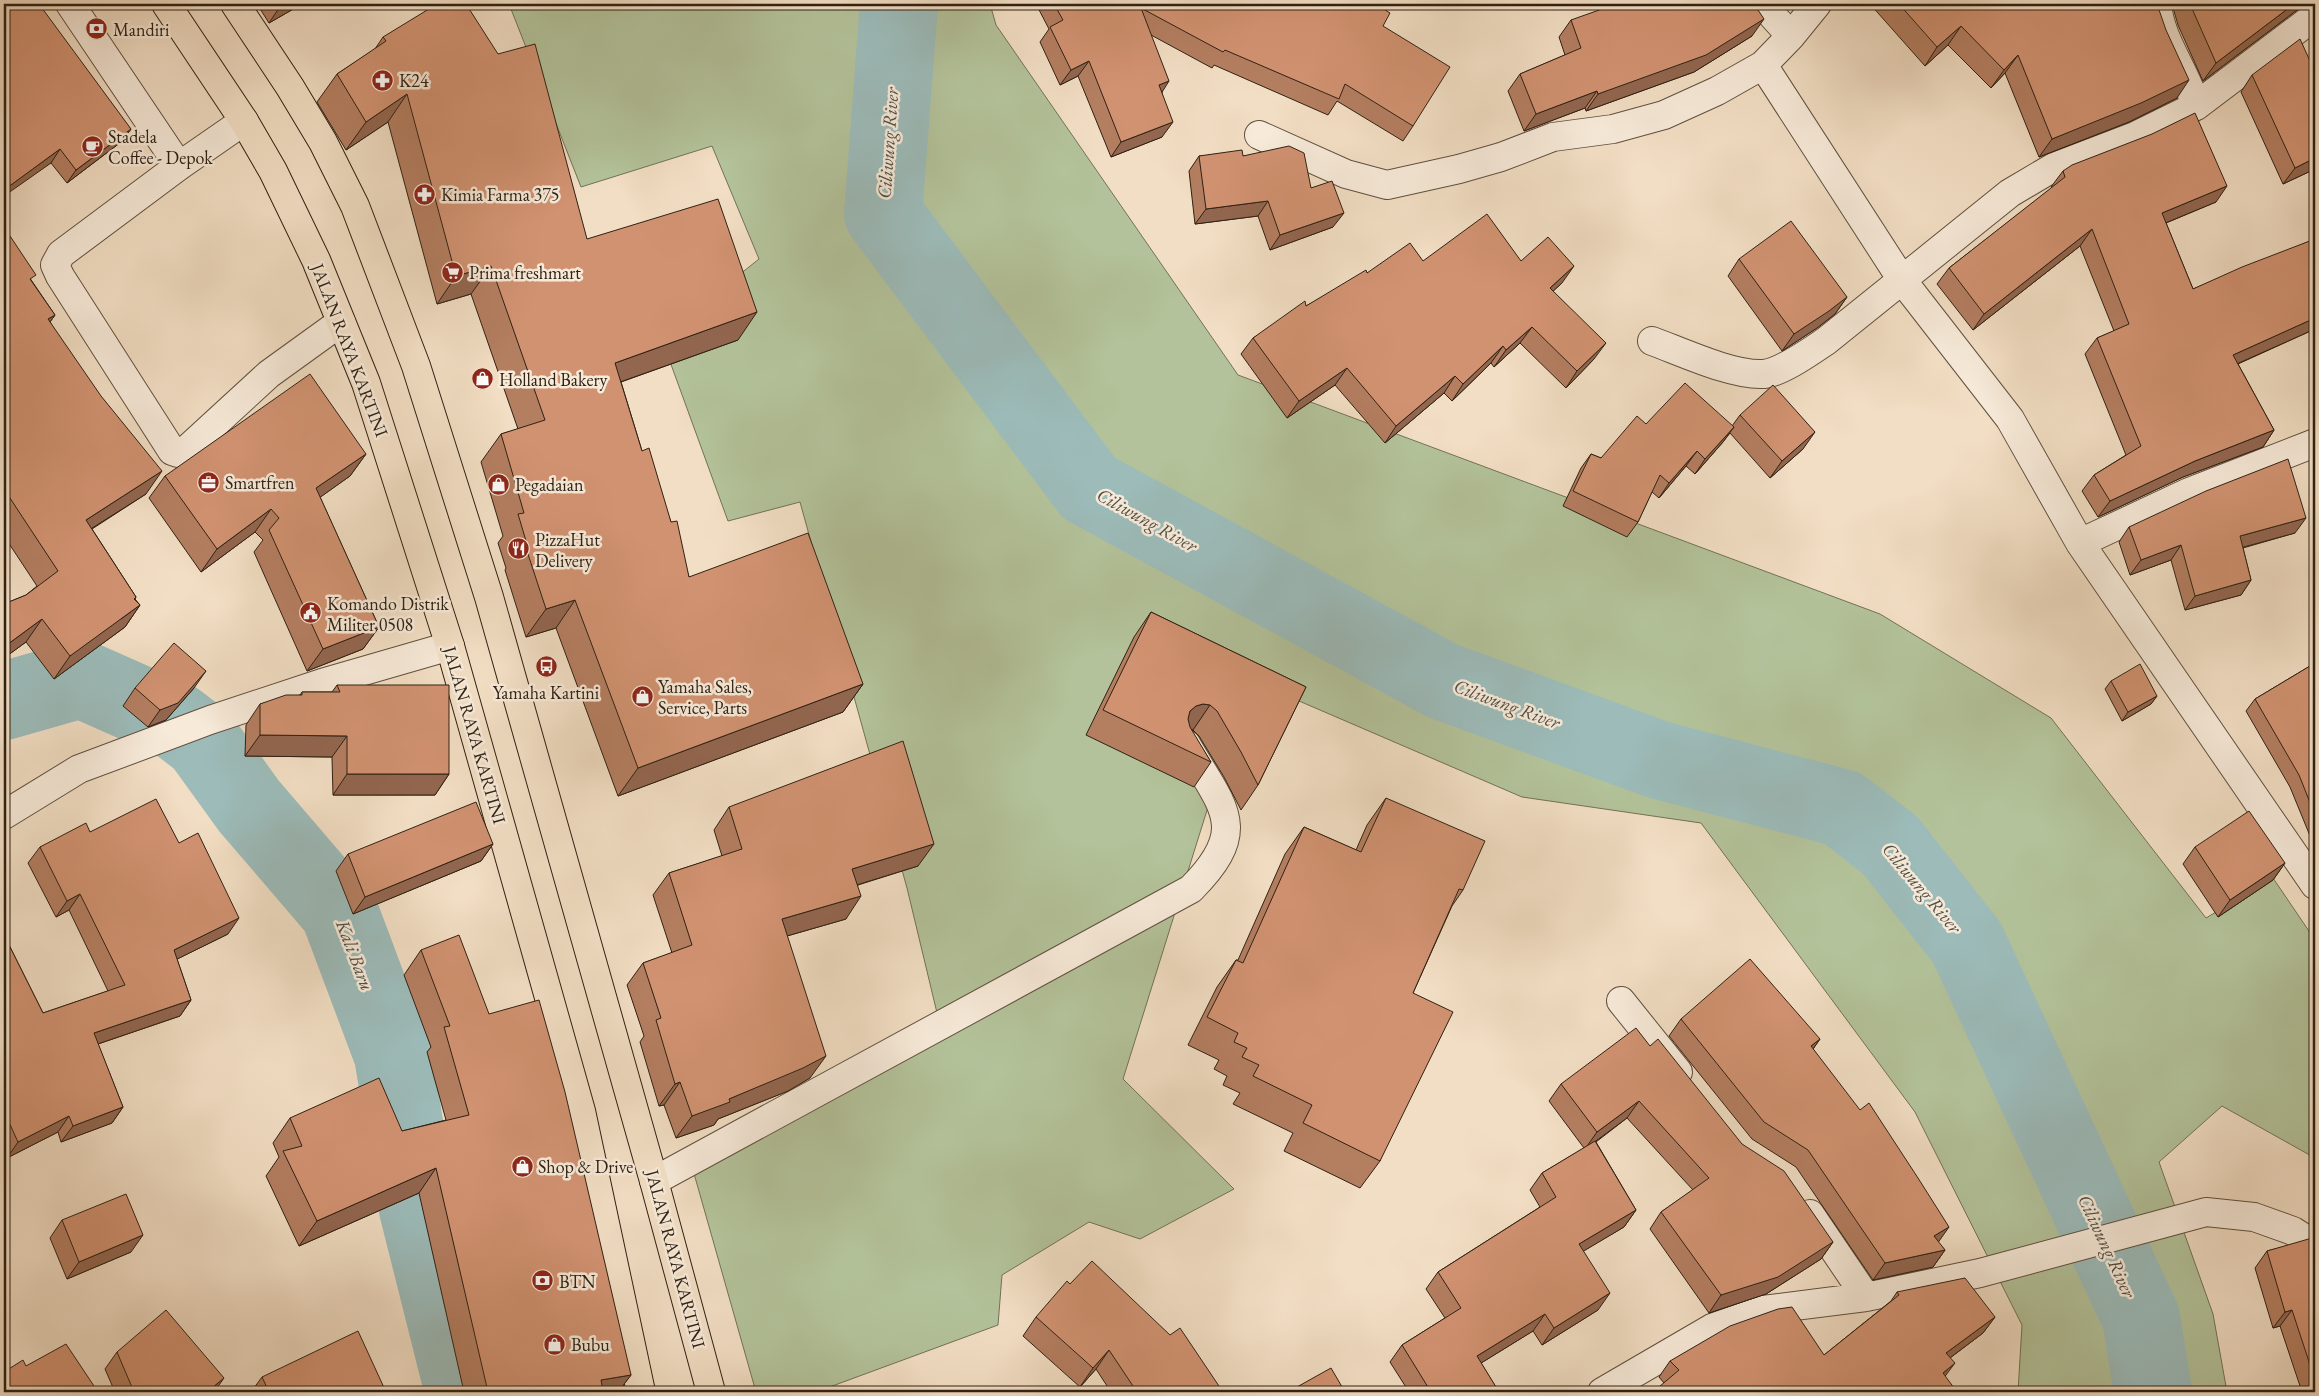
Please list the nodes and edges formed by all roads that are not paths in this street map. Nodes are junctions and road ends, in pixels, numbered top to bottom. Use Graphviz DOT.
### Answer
graph roads {
  1 [pos="70,4"];
  2 [pos="166,4"];
  3 [pos="234,4"];
  4 [pos="1762,4"];
  5 [pos="1817,4"];
  6 [pos="2157,4"];
  7 [pos="2315,16"];
  8 [pos="1791,36"];
  9 [pos="1763,65"];
  10 [pos="2196,106"];
  11 [pos="244,121"];
  12 [pos="1260,135"];
  13 [pos="179,166"];
  14 [pos="1902,280"];
  15 [pos="341,322"];
  16 [pos="1652,341"];
  17 [pos="2315,443"];
  18 [pos="2080,543"];
  19 [pos="450,646"];
  20 [pos="1186,744"];
  21 [pos="4,815"];
  22 [pos="2315,885"];
  23 [pos="1622,1001"];
  24 [pos="1694,1091"];
  25 [pos="654,1181"];
  26 [pos="1794,1191"];
  27 [pos="2315,1245"];
  28 [pos="1866,1297"];
  29 [pos="641,1392"];
  30 [pos="711,1392"];
  31 [pos="1602,1392"];
  1 -- 13 [label="street"];
  2 -- 11 [label="main road, JALAN RAYA KARTINI"];
  3 -- 25 [label="main road, JALAN RAYA KARTINI"];
  4 -- 8 [label="street"];
  5 -- 8 [label="street"];
  6 -- 10 [label="street"];
  7 -- 10 [label="street"];
  8 -- 9 [label="street"];
  9 -- 12 [label="street"];
  9 -- 14 [label="street"];
  10 -- 14 [label="street"];
  11 -- 13 [label="street"];
  11 -- 15 [label="main road, JALAN RAYA KARTINI"];
  13 -- 15 [label="street"];
  14 -- 16 [label="street"];
  14 -- 18 [label="street"];
  15 -- 19 [label="main road, JALAN RAYA KARTINI"];
  17 -- 18 [label="street"];
  18 -- 22 [label="street"];
  19 -- 21 [label="street"];
  19 -- 29 [label="main road, JALAN RAYA KARTINI"];
  20 -- 25 [label="street"];
  23 -- 24 [label="street"];
  25 -- 30 [label="main road, JALAN RAYA KARTINI"];
  26 -- 28 [label="street"];
  27 -- 28 [label="street"];
  28 -- 31 [label="street"];
}
